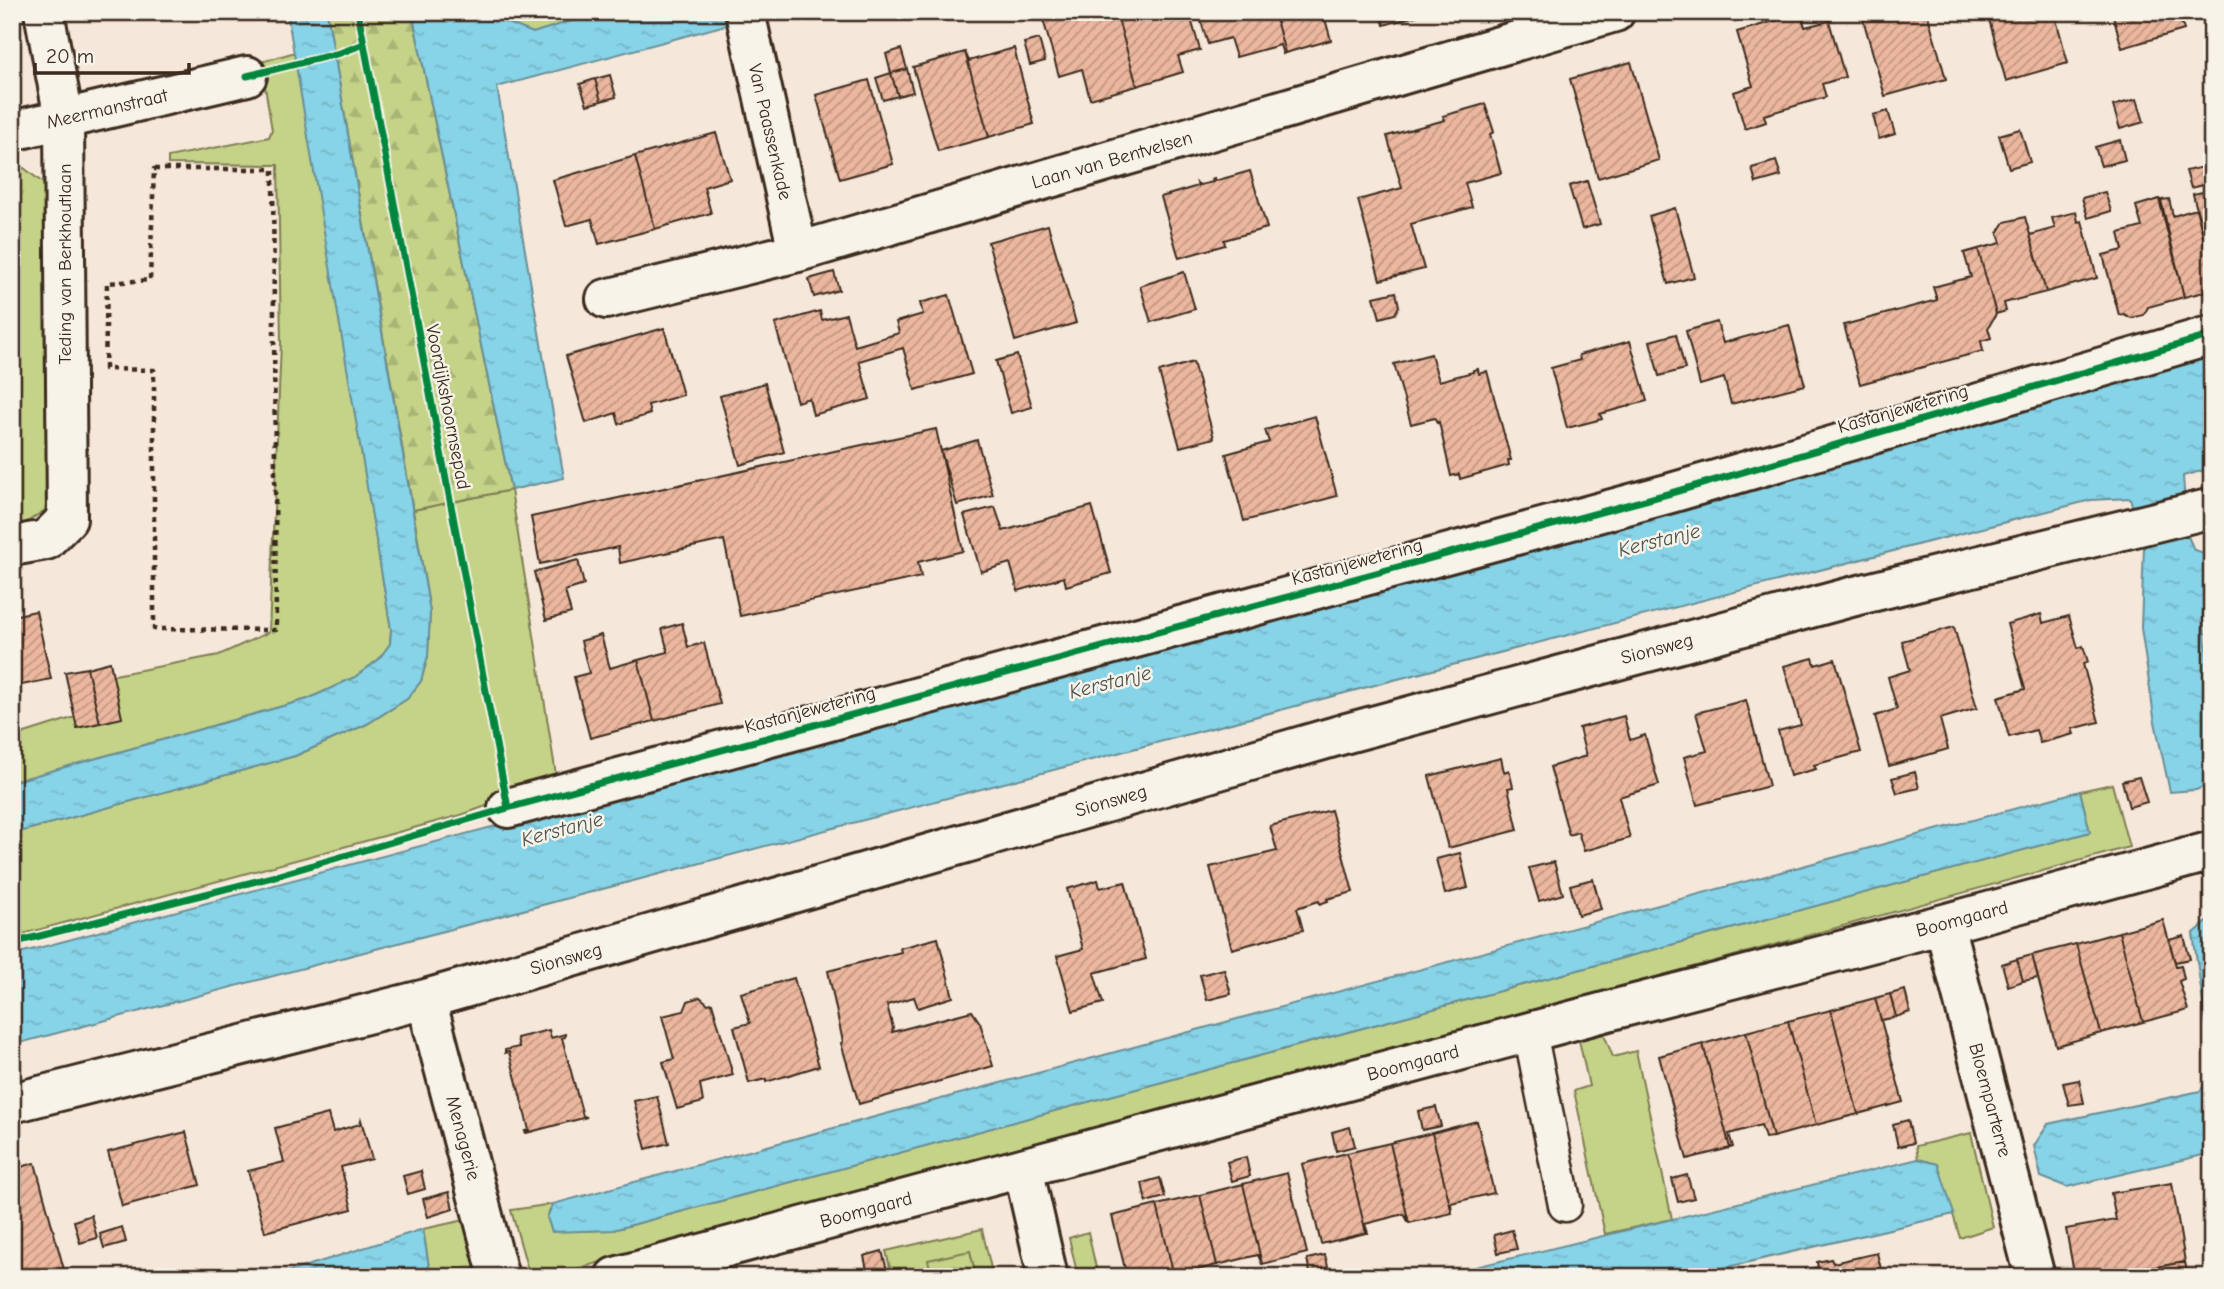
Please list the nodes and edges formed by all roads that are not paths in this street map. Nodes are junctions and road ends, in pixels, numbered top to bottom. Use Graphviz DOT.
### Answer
graph roads {
  1 [pos="44,12"];
  2 [pos="745,12"];
  3 [pos="1615,12"];
  4 [pos="247,76"];
  5 [pos="64,118"];
  6 [pos="12,131"];
  7 [pos="798,251"];
  8 [pos="606,299"];
  9 [pos="2212,335"];
  10 [pos="2204,511"];
  11 [pos="12,546"];
  12 [pos="508,808"];
  13 [pos="2212,851"];
  14 [pos="1944,924"];
  15 [pos="426,999"];
  16 [pos="1530,1032"];
  17 [pos="12,1103"];
  18 [pos="1023,1168"];
  19 [pos="1565,1205"];
  20 [pos="499,1277"];
  21 [pos="615,1277"];
  22 [pos="1048,1277"];
  23 [pos="2035,1277"];
  1 -- 5 [label="street, Teding van Berkhoutlaan"];
  2 -- 7 [label="street, Van Paassenkade"];
  3 -- 7 [label="street, Laan van Bentvelsen"];
  4 -- 5 [label="street, Meermanstraat"];
  5 -- 6 [label="street, Meermanstraat"];
  5 -- 11 [label="street, Teding van Berkhoutlaan"];
  7 -- 8 [label="street, Laan van Bentvelsen"];
  9 -- 12 [label="street, Kastanjewetering"];
  10 -- 15 [label="street, Sionsweg"];
  13 -- 14 [label="street, Boomgaard"];
  14 -- 16 [label="street, Boomgaard"];
  14 -- 23 [label="street, Bloemparterre"];
  15 -- 17 [label="street, Sionsweg"];
  15 -- 20 [label="street, Menagerie"];
  16 -- 18 [label="street, Boomgaard"];
  16 -- 19 [label="lane"];
  18 -- 21 [label="street, Boomgaard"];
  18 -- 22 [label="street"];
}
